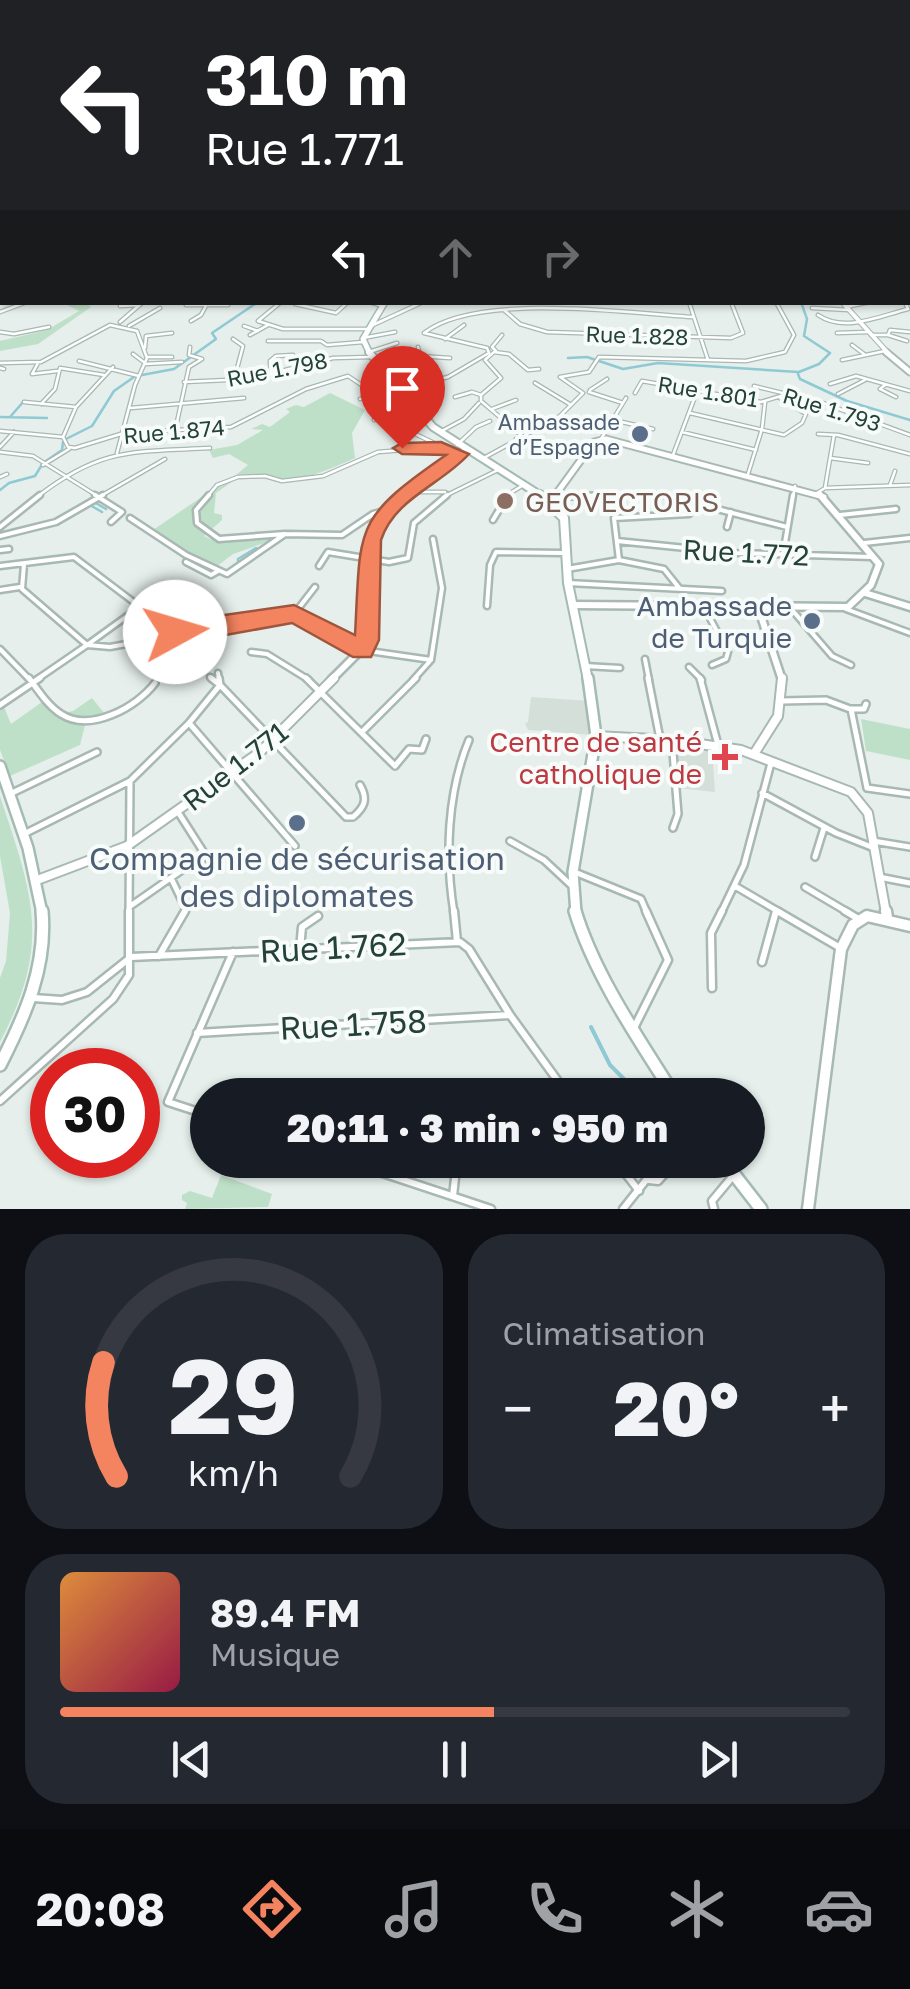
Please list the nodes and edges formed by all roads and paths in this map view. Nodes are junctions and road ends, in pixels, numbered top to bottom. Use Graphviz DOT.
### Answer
graph roads {
  1 [pos="131,305"];
  2 [pos="141,305"];
  3 [pos="207,305"];
  4 [pos="278,305"];
  5 [pos="300,305"];
  6 [pos="345,305"];
  7 [pos="383,305"];
  8 [pos="418,305"];
  9 [pos="503,305"];
  10 [pos="572,305"];
  11 [pos="690,305"];
  12 [pos="731,305"];
  13 [pos="778,305"];
  14 [pos="120,306"];
  15 [pos="845,306"];
  16 [pos="160,308"];
  17 [pos="812,308"];
  18 [pos="909,309"];
  19 [pos="503,310"];
  20 [pos="572,312"];
  21 [pos="818,315"];
  22 [pos="694,316"];
  23 [pos="857,321"];
  24 [pos="191,322"];
  25 [pos="121,324"];
  26 [pos="113,325"];
  27 [pos="464,325"];
  28 [pos="50,326"];
  29 [pos="130,326"];
  30 [pos="244,326"];
  31 [pos="268,326"];
  32 [pos="258,330"];
  33 [pos="0,332"];
  34 [pos="112,332"];
  35 [pos="395,332"];
  36 [pos="910,332"];
  37 [pos="172,333"];
  38 [pos="836,333"];
  39 [pos="365,334"];
  40 [pos="869,334"];
  41 [pos="250,335"];
  42 [pos="502,335"];
  43 [pos="888,335"];
  44 [pos="702,337"];
  45 [pos="233,339"];
  46 [pos="446,339"];
  47 [pos="268,341"];
  48 [pos="907,341"];
  49 [pos="397,343"];
  50 [pos="190,346"];
  51 [pos="852,346"];
  52 [pos="418,347"];
  53 [pos="145,348"];
  54 [pos="496,351"];
  55 [pos="884,351"];
  56 [pos="133,354"];
  57 [pos="864,354"];
  58 [pos="369,355"];
  59 [pos="172,356"];
  60 [pos="420,356"];
  61 [pos="450,358"];
  62 [pos="483,360"];
  63 [pos="708,360"];
  64 [pos="842,360"];
  65 [pos="79,361"];
  66 [pos="146,361"];
  67 [pos="38,362"];
  68 [pos="182,362"];
  69 [pos="1,367"];
  70 [pos="113,367"];
  71 [pos="295,368"];
  72 [pos="539,369"];
  73 [pos="57,371"];
  74 [pos="910,372"];
  75 [pos="271,374"];
  76 [pos="104,375"];
  77 [pos="139,376"];
  78 [pos="607,379"];
  79 [pos="234,380"];
  80 [pos="865,380"];
  81 [pos="184,382"];
  82 [pos="426,383"];
  83 [pos="535,383"];
  84 [pos="830,384"];
  85 [pos="884,384"];
  86 [pos="754,386"];
  87 [pos="398,389"];
  88 [pos="910,391"];
  89 [pos="586,392"];
  90 [pos="634,393"];
  91 [pos="697,393"];
  92 [pos="375,394"];
  93 [pos="786,394"];
  94 [pos="838,394"];
  95 [pos="455,397"];
  96 [pos="244,398"];
  97 [pos="481,398"];
  98 [pos="780,398"];
  99 [pos="896,398"];
  100 [pos="360,399"];
  101 [pos="516,400"];
  102 [pos="24,402"];
  103 [pos="764,402"];
  104 [pos="41,404"];
  105 [pos="179,404"];
  106 [pos="571,405"];
  107 [pos="76,407"];
  108 [pos="131,408"];
  109 [pos="492,409"];
  110 [pos="690,413"];
  111 [pos="374,420"];
  112 [pos="613,420"];
  113 [pos="490,421"];
  114 [pos="653,429"];
  115 [pos="762,429"];
  116 [pos="175,430"];
  117 [pos="0,431"];
  118 [pos="14,432"];
  119 [pos="440,432"];
  120 [pos="682,432"];
  121 [pos="124,433"];
  122 [pos="818,434"];
  123 [pos="834,434"];
  124 [pos="910,434"];
  125 [pos="522,436"];
  126 [pos="63,437"];
  127 [pos="516,439"];
  128 [pos="602,439"];
  129 [pos="441,447"];
  130 [pos="70,448"];
  131 [pos="210,448"];
  132 [pos="533,448"];
  133 [pos="0,449"];
  134 [pos="756,450"];
  135 [pos="117,453"];
  136 [pos="466,453"];
  137 [pos="910,454"];
  138 [pos="673,455"];
  139 [pos="830,458"];
  140 [pos="165,459"];
  141 [pos="868,463"];
  142 [pos="44,464"];
  143 [pos="500,469"];
  144 [pos="895,471"];
  145 [pos="6,474"];
  146 [pos="748,474"];
  147 [pos="0,477"];
  148 [pos="67,477"];
  149 [pos="524,484"];
  150 [pos="890,485"];
  151 [pos="795,486"];
  152 [pos="910,486"];
  153 [pos="821,490"];
  154 [pos="406,492"];
  155 [pos="450,492"];
  156 [pos="552,496"];
  157 [pos="98,498"];
  158 [pos="699,504"];
  159 [pos="896,509"];
  160 [pos="387,510"];
  161 [pos="122,512"];
  162 [pos="731,512"];
  163 [pos="840,515"];
  164 [pos="130,518"];
  165 [pos="492,520"];
  166 [pos="112,522"];
  167 [pos="0,527"];
  168 [pos="727,527"];
  169 [pos="787,527"];
  170 [pos="285,534"];
  171 [pos="0,536"];
  172 [pos="910,538"];
  173 [pos="433,539"];
  174 [pos="617,541"];
  175 [pos="864,543"];
  176 [pos="9,549"];
  177 [pos="0,550"];
  178 [pos="568,553"];
  179 [pos="783,555"];
  180 [pos="875,557"];
  181 [pos="370,560"];
  182 [pos="618,560"];
  183 [pos="186,562"];
  184 [pos="24,564"];
  185 [pos="0,566"];
  186 [pos="319,566"];
  187 [pos="567,569"];
  188 [pos="218,571"];
  189 [pos="568,583"];
  190 [pos="22,586"];
  191 [pos="315,587"];
  192 [pos="680,589"];
  193 [pos="0,590"];
  194 [pos="722,591"];
  195 [pos="865,592"];
  196 [pos="188,593"];
  197 [pos="573,605"];
  198 [pos="142,606"];
  199 [pos="487,606"];
  200 [pos="206,608"];
  201 [pos="705,608"];
  202 [pos="910,608"];
  203 [pos="846,609"];
  204 [pos="760,610"];
  205 [pos="793,611"];
  206 [pos="294,614"];
  207 [pos="155,616"];
  208 [pos="175,633"];
  209 [pos="910,634"];
  210 [pos="87,645"];
  211 [pos="0,649"];
  212 [pos="362,650"];
  213 [pos="251,652"];
  214 [pos="645,659"];
  215 [pos="431,660"];
  216 [pos="712,665"];
  217 [pos="850,665"];
  218 [pos="585,666"];
  219 [pos="620,668"];
  220 [pos="690,668"];
  221 [pos="218,673"];
  222 [pos="210,677"];
  223 [pos="155,682"];
  224 [pos="32,683"];
  225 [pos="220,685"];
  226 [pos="322,692"];
  227 [pos="782,701"];
  228 [pos="866,704"];
  229 [pos="0,705"];
  230 [pos="850,710"];
  231 [pos="189,723"];
  232 [pos="361,732"];
  233 [pos="596,736"];
  234 [pos="426,739"];
  235 [pos="660,739"];
  236 [pos="469,740"];
  237 [pos="672,740"];
  238 [pos="273,742"];
  239 [pos="718,746"];
  240 [pos="97,752"];
  241 [pos="754,754"];
  242 [pos="771,762"];
  243 [pos="0,766"];
  244 [pos="234,771"];
  245 [pos="130,781"];
  246 [pos="360,785"];
  247 [pos="867,788"];
  248 [pos="10,794"];
  249 [pos="762,794"];
  250 [pos="910,794"];
  251 [pos="858,796"];
  252 [pos="178,811"];
  253 [pos="825,826"];
  254 [pos="673,828"];
  255 [pos="24,834"];
  256 [pos="510,842"];
  257 [pos="873,844"];
  258 [pos="127,846"];
  259 [pos="294,846"];
  260 [pos="910,847"];
  261 [pos="205,854"];
  262 [pos="815,857"];
  263 [pos="214,867"];
  264 [pos="573,872"];
  265 [pos="879,877"];
  266 [pos="171,878"];
  267 [pos="40,879"];
  268 [pos="910,883"];
  269 [pos="572,886"];
  270 [pos="735,886"];
  271 [pos="804,887"];
  272 [pos="130,908"];
  273 [pos="776,911"];
  274 [pos="318,916"];
  275 [pos="858,918"];
  276 [pos="887,918"];
  277 [pos="910,926"];
  278 [pos="457,942"];
  279 [pos="842,948"];
  280 [pos="300,949"];
  281 [pos="233,952"];
  282 [pos="159,956"];
  283 [pos="130,957"];
  284 [pos="762,962"];
  285 [pos="712,988"];
  286 [pos="33,998"];
  287 [pos="510,1015"];
  288 [pos="633,1030"];
  289 [pos="198,1033"];
  290 [pos="0,1065"];
  291 [pos="556,1078"];
  292 [pos="663,1078"];
  293 [pos="0,1101"];
  294 [pos="190,1109"];
  295 [pos="398,1178"];
  296 [pos="455,1178"];
  297 [pos="629,1178"];
  298 [pos="662,1178"];
  299 [pos="732,1178"];
  300 [pos="738,1178"];
  301 [pos="649,1180"];
  302 [pos="639,1191"];
  303 [pos="453,1196"];
  304 [pos="491,1209"];
  305 [pos="623,1209"];
  306 [pos="714,1209"];
  307 [pos="761,1209"];
  308 [pos="808,1209"];
  1 -- 14 [label="street"];
  2 -- 25 [label="street"];
  3 -- 24 [label="street"];
  4 -- 31 [label="street"];
  5 -- 6 [label="street"];
  7 -- 39 [label="main road"];
  8 -- 39 [label="street"];
  9 -- 19 [label="street"];
  10 -- 20 [label="street"];
  11 -- 22 [label="street"];
  12 -- 44 [label="street, Rue 1.828"];
  13 -- 63 [label="street"];
  15 -- 17 [label="street"];
  15 -- 23 [label="street"];
  16 -- 29 [label="street"];
  18 -- 23 [label="street"];
  19 -- 20 [label="street"];
  19 -- 44 [label="street, Rue 1.828"];
  19 -- 46 [label="street"];
  20 -- 22 [label="street"];
  21 -- 23 [label="street"];
  22 -- 44 [label="street"];
  23 -- 40 [label="street"];
  25 -- 26 [label="street"];
  25 -- 29 [label="street"];
  26 -- 34 [label="street"];
  26 -- 67 [label="street"];
  27 -- 46 [label="street"];
  28 -- 33 [label="street"];
  29 -- 53 [label="street"];
  30 -- 32 [label="street"];
  31 -- 32 [label="street"];
  31 -- 39 [label="street"];
  32 -- 41 [label="street"];
  35 -- 39 [label="street"];
  36 -- 43 [label="street"];
  37 -- 53 [label="street"];
  38 -- 40 [label="street"];
  39 -- 47 [label="street"];
  39 -- 58 [label="main road"];
  40 -- 43 [label="street"];
  40 -- 55 [label="street"];
  42 -- 54 [label="street"];
  43 -- 48 [label="street"];
  44 -- 63 [label="street"];
  45 -- 79 [label="street"];
  46 -- 62 [label="street"];
  49 -- 58 [label="street, Rue 1.798"];
  50 -- 81 [label="street"];
  51 -- 57 [label="street"];
  52 -- 60 [label="street"];
  53 -- 66 [label="street"];
  54 -- 62 [label="street"];
  54 -- 72 [label="street"];
  55 -- 57 [label="street"];
  55 -- 74 [label="street"];
  56 -- 66 [label="street"];
  57 -- 64 [label="street"];
  58 -- 71 [label="street, Rue 1.798"];
  58 -- 87 [label="main road"];
  59 -- 66 [label="street"];
  60 -- 61 [label="street"];
  60 -- 82 [label="street"];
  62 -- 82 [label="street"];
  62 -- 97 [label="street"];
  63 -- 89 [label="street"];
  65 -- 70 [label="street"];
  66 -- 68 [label="street"];
  66 -- 77 [label="street"];
  67 -- 69 [label="street"];
  67 -- 73 [label="street"];
  70 -- 76 [label="street"];
  70 -- 77 [label="street"];
  71 -- 75 [label="street, Rue 1.798"];
  71 -- 75 [label="street"];
  73 -- 76 [label="street"];
  73 -- 104 [label="street"];
  75 -- 79 [label="street, Rue 1.798"];
  76 -- 107 [label="street"];
  77 -- 108 [label="street"];
  78 -- 89 [label="street"];
  79 -- 81 [label="street, Rue 1.798"];
  80 -- 84 [label="street"];
  80 -- 85 [label="street"];
  80 -- 94 [label="street"];
  81 -- 105 [label="street"];
  82 -- 87 [label="street"];
  83 -- 106 [label="street"];
  85 -- 88 [label="street"];
  85 -- 99 [label="street"];
  86 -- 93 [label="street, Rue 1.793"];
  87 -- 92 [label="street"];
  87 -- 119 [label="main road"];
  89 -- 106 [label="street"];
  89 -- 112 [label="street, Rue 1.801"];
  90 -- 91 [label="street, Rue 1.801"];
  91 -- 103 [label="street, Rue 1.801"];
  91 -- 110 [label="street"];
  92 -- 100 [label="street"];
  92 -- 116 [label="street, Rue 1.874"];
  93 -- 98 [label="street, Rue 1.801"];
  93 -- 124 [label="street, Rue 1.793"];
  95 -- 97 [label="street"];
  96 -- 105 [label="street"];
  97 -- 109 [label="street"];
  97 -- 119 [label="street"];
  98 -- 103 [label="street, Rue 1.801"];
  98 -- 115 [label="street"];
  101 -- 109 [label="street"];
  102 -- 104 [label="street"];
  103 -- 115 [label="street"];
  104 -- 107 [label="street"];
  105 -- 108 [label="street"];
  105 -- 116 [label="street"];
  106 -- 125 [label="street"];
  107 -- 126 [label="street"];
  108 -- 121 [label="street"];
  109 -- 125 [label="street"];
  110 -- 115 [label="street"];
  110 -- 120 [label="street"];
  111 -- 129 [label="street"];
  112 -- 114 [label="street"];
  112 -- 128 [label="street, Rue 1.801"];
  113 -- 136 [label="street"];
  115 -- 134 [label="street"];
  116 -- 121 [label="street, Rue 1.874"];
  117 -- 118 [label="street"];
  118 -- 126 [label="street"];
  118 -- 133 [label="street"];
  119 -- 136 [label="main road"];
  120 -- 134 [label="street"];
  120 -- 138 [label="street"];
  121 -- 130 [label="street, Rue 1.874"];
  121 -- 135 [label="street"];
  122 -- 123 [label="street"];
  123 -- 137 [label="street"];
  123 -- 139 [label="street"];
  125 -- 127 [label="street"];
  126 -- 130 [label="street"];
  127 -- 132 [label="street"];
  127 -- 136 [label="street"];
  128 -- 138 [label="street"];
  128 -- 156 [label="street"];
  129 -- 136 [label="street"];
  129 -- 170 [label="street"];
  130 -- 142 [label="street, Rue 1.874"];
  131 -- 135 [label="street"];
  133 -- 142 [label="street"];
  134 -- 146 [label="street"];
  135 -- 148 [label="street"];
  136 -- 143 [label="main road"];
  136 -- 154 [label="street"];
  138 -- 146 [label="street"];
  139 -- 141 [label="street"];
  139 -- 153 [label="street"];
  140 -- 157 [label="street"];
  142 -- 148 [label="street"];
  143 -- 149 [label="main road"];
  143 -- 155 [label="street"];
  144 -- 150 [label="street"];
  145 -- 147 [label="street"];
  146 -- 151 [label="street"];
  148 -- 157 [label="street"];
  148 -- 167 [label="street"];
  149 -- 156 [label="main road"];
  149 -- 165 [label="street"];
  150 -- 152 [label="street"];
  150 -- 153 [label="street"];
  151 -- 153 [label="street"];
  151 -- 169 [label="street"];
  153 -- 163 [label="street"];
  154 -- 155 [label="street"];
  154 -- 160 [label="street"];
  155 -- 181 [label="street"];
  156 -- 158 [label="street"];
  156 -- 178 [label="main road"];
  157 -- 161 [label="street"];
  157 -- 171 [label="street"];
  158 -- 162 [label="street"];
  158 -- 174 [label="street"];
  159 -- 163 [label="street"];
  160 -- 170 [label="street"];
  160 -- 181 [label="street"];
  161 -- 166 [label="street"];
  162 -- 168 [label="street"];
  162 -- 169 [label="street"];
  163 -- 175 [label="street"];
  164 -- 188 [label="street"];
  169 -- 179 [label="street"];
  170 -- 188 [label="street"];
  172 -- 175 [label="street"];
  173 -- 215 [label="street"];
  174 -- 179 [label="street, Rue 1.772"];
  174 -- 182 [label="street"];
  175 -- 180 [label="street"];
  176 -- 177 [label="street"];
  178 -- 187 [label="main road"];
  178 -- 199 [label="street"];
  179 -- 180 [label="street, Rue 1.772"];
  180 -- 195 [label="street"];
  181 -- 186 [label="street"];
  181 -- 212 [label="street"];
  182 -- 187 [label="street"];
  182 -- 192 [label="street"];
  183 -- 188 [label="street"];
  184 -- 185 [label="street"];
  184 -- 190 [label="street"];
  184 -- 198 [label="street"];
  187 -- 189 [label="main road"];
  189 -- 192 [label="street"];
  189 -- 197 [label="main road"];
  190 -- 193 [label="street"];
  190 -- 210 [label="street"];
  191 -- 206 [label="street"];
  192 -- 194 [label="street"];
  195 -- 202 [label="street"];
  195 -- 203 [label="street"];
  196 -- 207 [label="street"];
  197 -- 201 [label="street"];
  197 -- 218 [label="main road"];
  198 -- 207 [label="street"];
  198 -- 210 [label="street"];
  200 -- 208 [label="street"];
  201 -- 204 [label="street"];
  201 -- 216 [label="street"];
  203 -- 205 [label="street"];
  203 -- 209 [label="street"];
  204 -- 205 [label="street"];
  204 -- 227 [label="street"];
  205 -- 217 [label="street"];
  206 -- 208 [label="street"];
  206 -- 212 [label="street"];
  207 -- 208 [label="street"];
  208 -- 210 [label="street"];
  210 -- 224 [label="street"];
  211 -- 224 [label="street"];
  212 -- 215 [label="street"];
  212 -- 226 [label="street, Rue 1.771"];
  213 -- 226 [label="street"];
  214 -- 235 [label="street"];
  215 -- 232 [label="street"];
  218 -- 219 [label="street"];
  218 -- 233 [label="main road"];
  220 -- 239 [label="street"];
  221 -- 225 [label="street"];
  222 -- 225 [label="street"];
  223 -- 224 [label="street"];
  224 -- 229 [label="street"];
  225 -- 231 [label="street"];
  225 -- 238 [label="street"];
  226 -- 232 [label="street"];
  226 -- 238 [label="street, Rue 1.771"];
  227 -- 230 [label="street"];
  227 -- 241 [label="street"];
  228 -- 230 [label="street"];
  230 -- 247 [label="street"];
  231 -- 244 [label="street"];
  231 -- 245 [label="street"];
  232 -- 234 [label="street"];
  233 -- 235 [label="street"];
  233 -- 264 [label="main road"];
  235 -- 237 [label="street"];
  236 -- 278 [label="street"];
  237 -- 239 [label="street"];
  237 -- 254 [label="street"];
  238 -- 244 [label="street, Rue 1.771"];
  238 -- 246 [label="street"];
  239 -- 241 [label="street"];
  240 -- 248 [label="street"];
  241 -- 242 [label="street"];
  242 -- 249 [label="street"];
  242 -- 251 [label="street"];
  243 -- 248 [label="main road"];
  244 -- 252 [label="street, Rue 1.771"];
  244 -- 259 [label="street"];
  245 -- 255 [label="street"];
  245 -- 258 [label="street"];
  247 -- 250 [label="street"];
  247 -- 251 [label="street"];
  248 -- 255 [label="main road"];
  249 -- 253 [label="street"];
  249 -- 270 [label="street"];
  251 -- 257 [label="street"];
  252 -- 258 [label="street, Rue 1.771"];
  252 -- 261 [label="street"];
  253 -- 257 [label="street"];
  253 -- 262 [label="street"];
  255 -- 267 [label="main road"];
  256 -- 269 [label="street"];
  257 -- 260 [label="street"];
  257 -- 265 [label="street"];
  258 -- 267 [label="street, Rue 1.771"];
  258 -- 272 [label="street"];
  261 -- 263 [label="street"];
  261 -- 266 [label="street"];
  264 -- 269 [label="main road"];
  264 -- 288 [label="street"];
  265 -- 268 [label="street"];
  265 -- 276 [label="street"];
  266 -- 272 [label="street"];
  266 -- 282 [label="street"];
  267 -- 286 [label="main road"];
  269 -- 288 [label="main road"];
  270 -- 273 [label="street"];
  270 -- 285 [label="street"];
  271 -- 275 [label="street"];
  272 -- 283 [label="street"];
  273 -- 279 [label="street"];
  273 -- 284 [label="street"];
  274 -- 280 [label="street"];
  275 -- 276 [label="street"];
  275 -- 279 [label="street"];
  276 -- 277 [label="street"];
  278 -- 280 [label="street, Rue 1.762"];
  278 -- 287 [label="street"];
  279 -- 308 [label="street"];
  280 -- 281 [label="street, Rue 1.762"];
  281 -- 282 [label="street, Rue 1.762"];
  281 -- 289 [label="street"];
  282 -- 283 [label="street, Rue 1.762"];
  283 -- 286 [label="street"];
  283 -- 293 [label="street"];
  286 -- 290 [label="main road"];
  287 -- 289 [label="street, Rue 1.758"];
  287 -- 291 [label="street"];
  288 -- 292 [label="main road"];
  289 -- 294 [label="street"];
  295 -- 303 [label="street"];
  296 -- 303 [label="street"];
  297 -- 302 [label="street"];
  298 -- 301 [label="street"];
  299 -- 306 [label="street"];
  300 -- 307 [label="main road"];
  301 -- 302 [label="street"];
  302 -- 305 [label="street"];
  303 -- 304 [label="street"];
}
